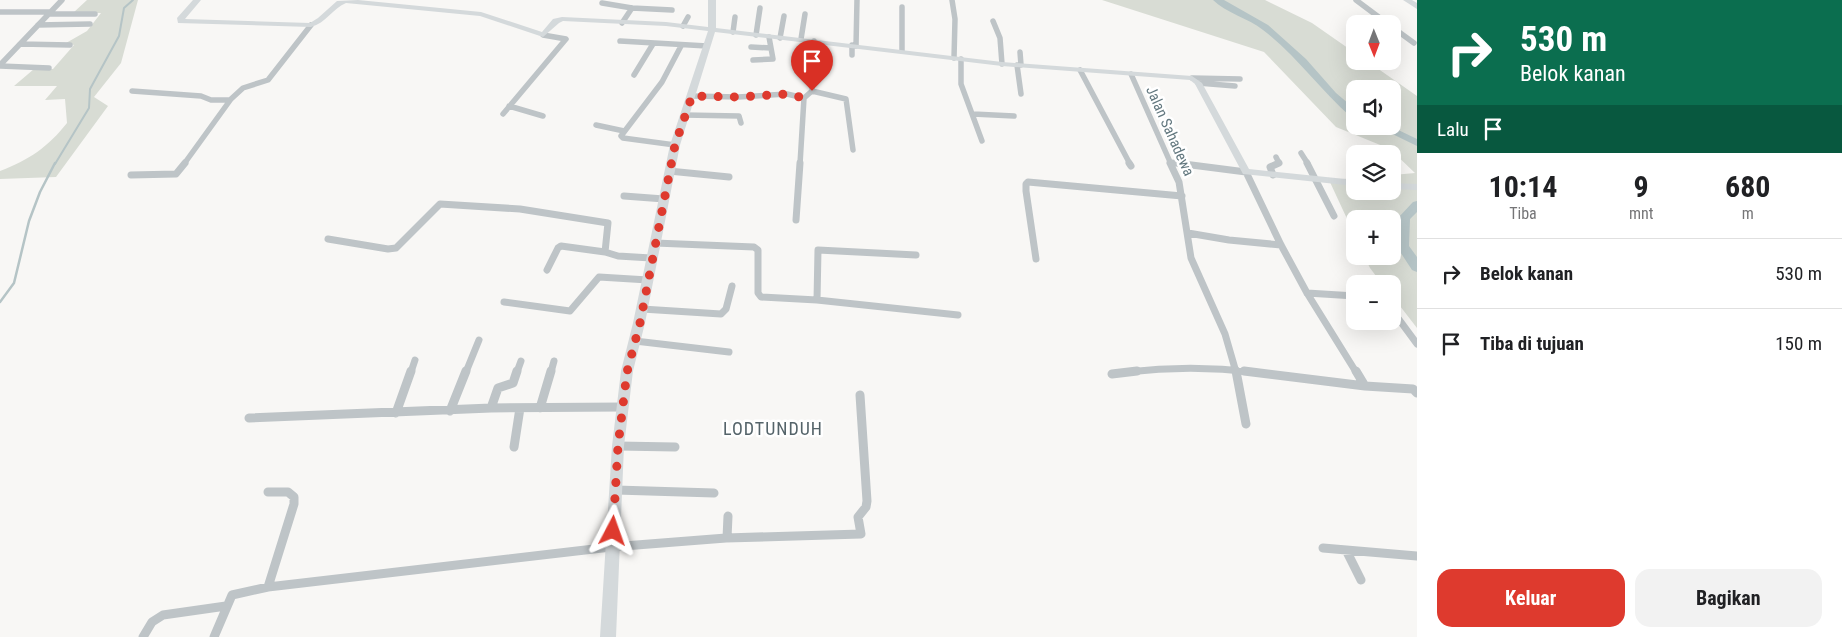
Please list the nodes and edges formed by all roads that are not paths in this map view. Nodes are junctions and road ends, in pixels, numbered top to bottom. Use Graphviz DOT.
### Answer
graph roads {
  1 [pos="62,0"];
  2 [pos="197,0"];
  3 [pos="712,0"];
  4 [pos="857,0"];
  5 [pos="952,0"];
  6 [pos="1356,0"];
  7 [pos="1406,0"];
  8 [pos="602,3"];
  9 [pos="902,7"];
  10 [pos="1417,7"];
  11 [pos="632,8"];
  12 [pos="760,8"];
  13 [pos="672,10"];
  14 [pos="0,12"];
  15 [pos="49,13"];
  16 [pos="95,14"];
  17 [pos="806,14"];
  18 [pos="1376,15"];
  19 [pos="784,16"];
  20 [pos="688,17"];
  21 [pos="735,17"];
  22 [pos="994,21"];
  23 [pos="622,23"];
  24 [pos="90,24"];
  25 [pos="38,25"];
  26 [pos="311,25"];
  27 [pos="683,26"];
  28 [pos="712,30"];
  29 [pos="733,32"];
  30 [pos="1401,33"];
  31 [pos="544,35"];
  32 [pos="635,35"];
  33 [pos="756,35"];
  34 [pos="769,37"];
  35 [pos="780,38"];
  36 [pos="801,40"];
  37 [pos="620,41"];
  38 [pos="814,41"];
  39 [pos="1414,42"];
  40 [pos="631,43"];
  41 [pos="20,44"];
  42 [pos="653,44"];
  43 [pos="70,45"];
  44 [pos="854,45"];
  45 [pos="681,46"];
  46 [pos="707,46"];
  47 [pos="751,47"];
  48 [pos="771,48"];
  49 [pos="902,51"];
  50 [pos="1020,52"];
  51 [pos="852,55"];
  52 [pos="958,58"];
  53 [pos="753,60"];
  54 [pos="1002,64"];
  55 [pos="1019,65"];
  56 [pos="0,66"];
  57 [pos="50,68"];
  58 [pos="1080,70"];
  59 [pos="1131,74"];
  60 [pos="634,75"];
  61 [pos="1240,79"];
  62 [pos="1195,81"];
  63 [pos="1235,86"];
  64 [pos="132,91"];
  65 [pos="812,91"];
  66 [pos="1020,94"];
  67 [pos="692,96"];
  68 [pos="804,98"];
  69 [pos="230,100"];
  70 [pos="509,106"];
  71 [pos="503,114"];
  72 [pos="973,114"];
  73 [pos="684,115"];
  74 [pos="543,116"];
  75 [pos="1014,116"];
  76 [pos="741,123"];
  77 [pos="596,125"];
  78 [pos="624,131"];
  79 [pos="982,141"];
  80 [pos="675,145"];
  81 [pos="853,150"];
  82 [pos="1301,153"];
  83 [pos="1276,157"];
  84 [pos="1170,162"];
  85 [pos="1131,166"];
  86 [pos="670,171"];
  87 [pos="1246,172"];
  88 [pos="132,175"];
  89 [pos="1273,175"];
  90 [pos="729,176"];
  91 [pos="1317,180"];
  92 [pos="1346,182"];
  93 [pos="1401,186"];
  94 [pos="1417,187"];
  95 [pos="624,196"];
  96 [pos="1182,196"];
  97 [pos="664,199"];
  98 [pos="1334,216"];
  99 [pos="796,220"];
  100 [pos="1188,233"];
  101 [pos="328,240"];
  102 [pos="655,243"];
  103 [pos="1281,245"];
  104 [pos="605,252"];
  105 [pos="916,255"];
  106 [pos="652,258"];
  107 [pos="1036,259"];
  108 [pos="547,270"];
  109 [pos="648,280"];
  110 [pos="732,286"];
  111 [pos="1307,294"];
  112 [pos="1346,296"];
  113 [pos="817,300"];
  114 [pos="504,302"];
  115 [pos="642,309"];
  116 [pos="958,315"];
  117 [pos="1401,322"];
  118 [pos="479,340"];
  119 [pos="635,341"];
  120 [pos="1417,344"];
  121 [pos="729,352"];
  122 [pos="415,360"];
  123 [pos="554,360"];
  124 [pos="521,361"];
  125 [pos="1236,370"];
  126 [pos="1112,374"];
  127 [pos="1365,386"];
  128 [pos="1416,390"];
  129 [pos="860,395"];
  130 [pos="622,407"];
  131 [pos="491,408"];
  132 [pos="520,408"];
  133 [pos="540,408"];
  134 [pos="450,411"];
  135 [pos="396,413"];
  136 [pos="249,418"];
  137 [pos="1246,424"];
  138 [pos="618,446"];
  139 [pos="514,447"];
  140 [pos="675,447"];
  141 [pos="616,490"];
  142 [pos="268,492"];
  143 [pos="714,493"];
  144 [pos="728,516"];
  145 [pos="727,538"];
  146 [pos="612,548"];
  147 [pos="1323,548"];
  148 [pos="1346,550"];
  149 [pos="1417,556"];
  150 [pos="1361,580"];
  151 [pos="268,587"];
  152 [pos="226,606"];
  153 [pos="143,637"];
  154 [pos="214,637"];
  155 [pos="608,637"];
  1 -- 15 [label="street"];
  2 -- 26 [label="street"];
  3 -- 28 [label="street"];
  4 -- 44 [label="street"];
  5 -- 52 [label="street"];
  6 -- 18 [label="street"];
  7 -- 10 [label="main road"];
  8 -- 11 [label="street"];
  9 -- 49 [label="street"];
  11 -- 13 [label="street"];
  11 -- 23 [label="street"];
  12 -- 33 [label="street"];
  14 -- 15 [label="street"];
  15 -- 16 [label="street"];
  15 -- 25 [label="street"];
  17 -- 36 [label="street"];
  19 -- 35 [label="street"];
  20 -- 27 [label="street"];
  21 -- 29 [label="street"];
  22 -- 54 [label="street"];
  23 -- 27 [label="street"];
  23 -- 31 [label="street"];
  24 -- 25 [label="street"];
  25 -- 41 [label="street"];
  26 -- 31 [label="street"];
  26 -- 69 [label="street"];
  27 -- 28 [label="street"];
  28 -- 29 [label="street"];
  28 -- 46 [label="street"];
  29 -- 33 [label="street"];
  30 -- 39 [label="street"];
  31 -- 70 [label="street"];
  32 -- 40 [label="street"];
  33 -- 34 [label="street"];
  34 -- 35 [label="street"];
  34 -- 48 [label="street"];
  35 -- 36 [label="street"];
  36 -- 38 [label="street"];
  37 -- 40 [label="street"];
  38 -- 44 [label="street"];
  38 -- 65 [label="street"];
  40 -- 42 [label="street"];
  41 -- 43 [label="street"];
  41 -- 56 [label="street"];
  42 -- 45 [label="street"];
  42 -- 60 [label="street"];
  44 -- 49 [label="street"];
  44 -- 51 [label="street"];
  45 -- 46 [label="street"];
  45 -- 78 [label="street"];
  46 -- 67 [label="street"];
  47 -- 48 [label="street"];
  48 -- 53 [label="street"];
  49 -- 52 [label="street"];
  50 -- 55 [label="street"];
  52 -- 54 [label="street"];
  52 -- 72 [label="street"];
  54 -- 55 [label="street"];
  55 -- 58 [label="street"];
  55 -- 66 [label="street"];
  56 -- 57 [label="street"];
  58 -- 59 [label="street"];
  58 -- 85 [label="street"];
  59 -- 62 [label="street"];
  59 -- 84 [label="street, Jalan Sahadewa"];
  61 -- 62 [label="street"];
  62 -- 63 [label="street"];
  62 -- 87 [label="street"];
  64 -- 69 [label="street"];
  65 -- 68 [label="street"];
  65 -- 81 [label="street"];
  67 -- 68 [label="street"];
  67 -- 73 [label="street"];
  68 -- 99 [label="street"];
  69 -- 88 [label="street"];
  70 -- 71 [label="street"];
  70 -- 74 [label="street"];
  72 -- 75 [label="street"];
  72 -- 79 [label="street"];
  73 -- 76 [label="street"];
  73 -- 80 [label="street"];
  77 -- 78 [label="street"];
  78 -- 80 [label="street"];
  80 -- 86 [label="street"];
  82 -- 91 [label="street"];
  83 -- 89 [label="street"];
  84 -- 87 [label="street"];
  84 -- 96 [label="street, Jalan Sahadewa"];
  86 -- 90 [label="street"];
  86 -- 97 [label="street"];
  87 -- 89 [label="street"];
  87 -- 103 [label="street"];
  89 -- 91 [label="street"];
  91 -- 92 [label="street"];
  91 -- 98 [label="street"];
  93 -- 94 [label="street"];
  95 -- 97 [label="street"];
  96 -- 100 [label="street, Jalan Sahadewa"];
  96 -- 107 [label="street"];
  97 -- 102 [label="street"];
  100 -- 103 [label="street"];
  100 -- 125 [label="street, Jalan Sahadewa"];
  101 -- 104 [label="street"];
  102 -- 106 [label="street"];
  102 -- 113 [label="street"];
  103 -- 111 [label="street"];
  104 -- 106 [label="street"];
  104 -- 108 [label="street"];
  105 -- 113 [label="street"];
  106 -- 109 [label="street"];
  109 -- 114 [label="street"];
  109 -- 115 [label="street"];
  110 -- 115 [label="street"];
  111 -- 112 [label="street"];
  111 -- 127 [label="street"];
  113 -- 116 [label="street"];
  115 -- 119 [label="street"];
  117 -- 120 [label="street"];
  118 -- 134 [label="street"];
  119 -- 121 [label="street"];
  119 -- 130 [label="street"];
  122 -- 135 [label="street"];
  123 -- 133 [label="street"];
  124 -- 131 [label="street"];
  125 -- 126 [label="street"];
  125 -- 127 [label="street"];
  125 -- 137 [label="street, Jalan Sahadewa"];
  127 -- 128 [label="street"];
  129 -- 145 [label="street"];
  130 -- 133 [label="street"];
  130 -- 138 [label="street"];
  131 -- 132 [label="street"];
  131 -- 134 [label="street"];
  132 -- 133 [label="street"];
  132 -- 139 [label="street"];
  134 -- 135 [label="street"];
  135 -- 136 [label="street"];
  138 -- 140 [label="street"];
  138 -- 141 [label="street"];
  141 -- 143 [label="street"];
  141 -- 146 [label="street"];
  142 -- 151 [label="street"];
  144 -- 145 [label="street"];
  145 -- 146 [label="street"];
  146 -- 151 [label="street"];
  146 -- 155 [label="street"];
  147 -- 148 [label="street"];
  148 -- 149 [label="street"];
  148 -- 150 [label="street"];
  151 -- 152 [label="street"];
  152 -- 153 [label="street"];
  152 -- 154 [label="street"];
}
